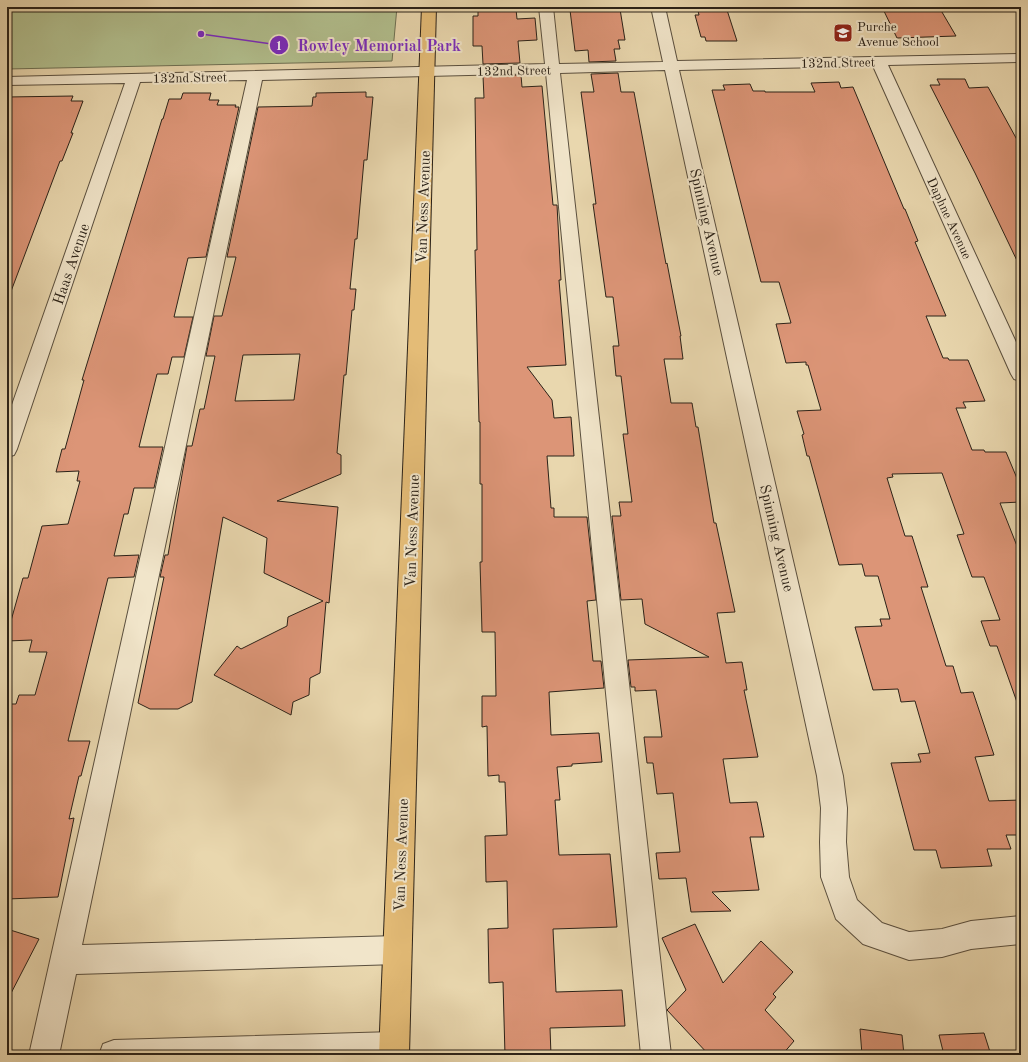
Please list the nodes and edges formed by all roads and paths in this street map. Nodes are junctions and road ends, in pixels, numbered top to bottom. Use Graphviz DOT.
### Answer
graph roads {
  1 [pos="429,7"];
  2 [pos="546,7"];
  3 [pos="658,7"];
  4 [pos="1021,58"];
  5 [pos="878,62"];
  6 [pos="672,66"];
  7 [pos="552,69"];
  8 [pos="427,72"];
  9 [pos="255,76"];
  10 [pos="134,78"];
  11 [pos="7,81"];
  12 [pos="1021,374"];
  13 [pos="7,449"];
  14 [pos="1010,930"];
  15 [pos="397,950"];
  16 [pos="65,960"];
  17 [pos="394,1051"];
  18 [pos="44,1055"];
  19 [pos="114,1055"];
  20 [pos="656,1055"];
  1 -- 8 [label="main road, Van Ness Avenue"];
  2 -- 7 [label="street"];
  3 -- 6 [label="street, Spinning Avenue"];
  4 -- 5 [label="street, 132nd Street"];
  5 -- 6 [label="street, 132nd Street"];
  5 -- 12 [label="street, Daphne Avenue"];
  6 -- 7 [label="street, 132nd Street"];
  6 -- 14 [label="street, Spinning Avenue"];
  7 -- 8 [label="street, 132nd Street"];
  7 -- 20 [label="street"];
  8 -- 9 [label="street, 132nd Street"];
  8 -- 15 [label="main road, Van Ness Avenue"];
  9 -- 10 [label="street, 132nd Street"];
  9 -- 16 [label="street"];
  10 -- 11 [label="street, 132nd Street"];
  10 -- 13 [label="street, Haas Avenue"];
  15 -- 16 [label="street"];
  15 -- 17 [label="main road, Van Ness Avenue"];
  16 -- 18 [label="street"];
  17 -- 19 [label="street"];
}
